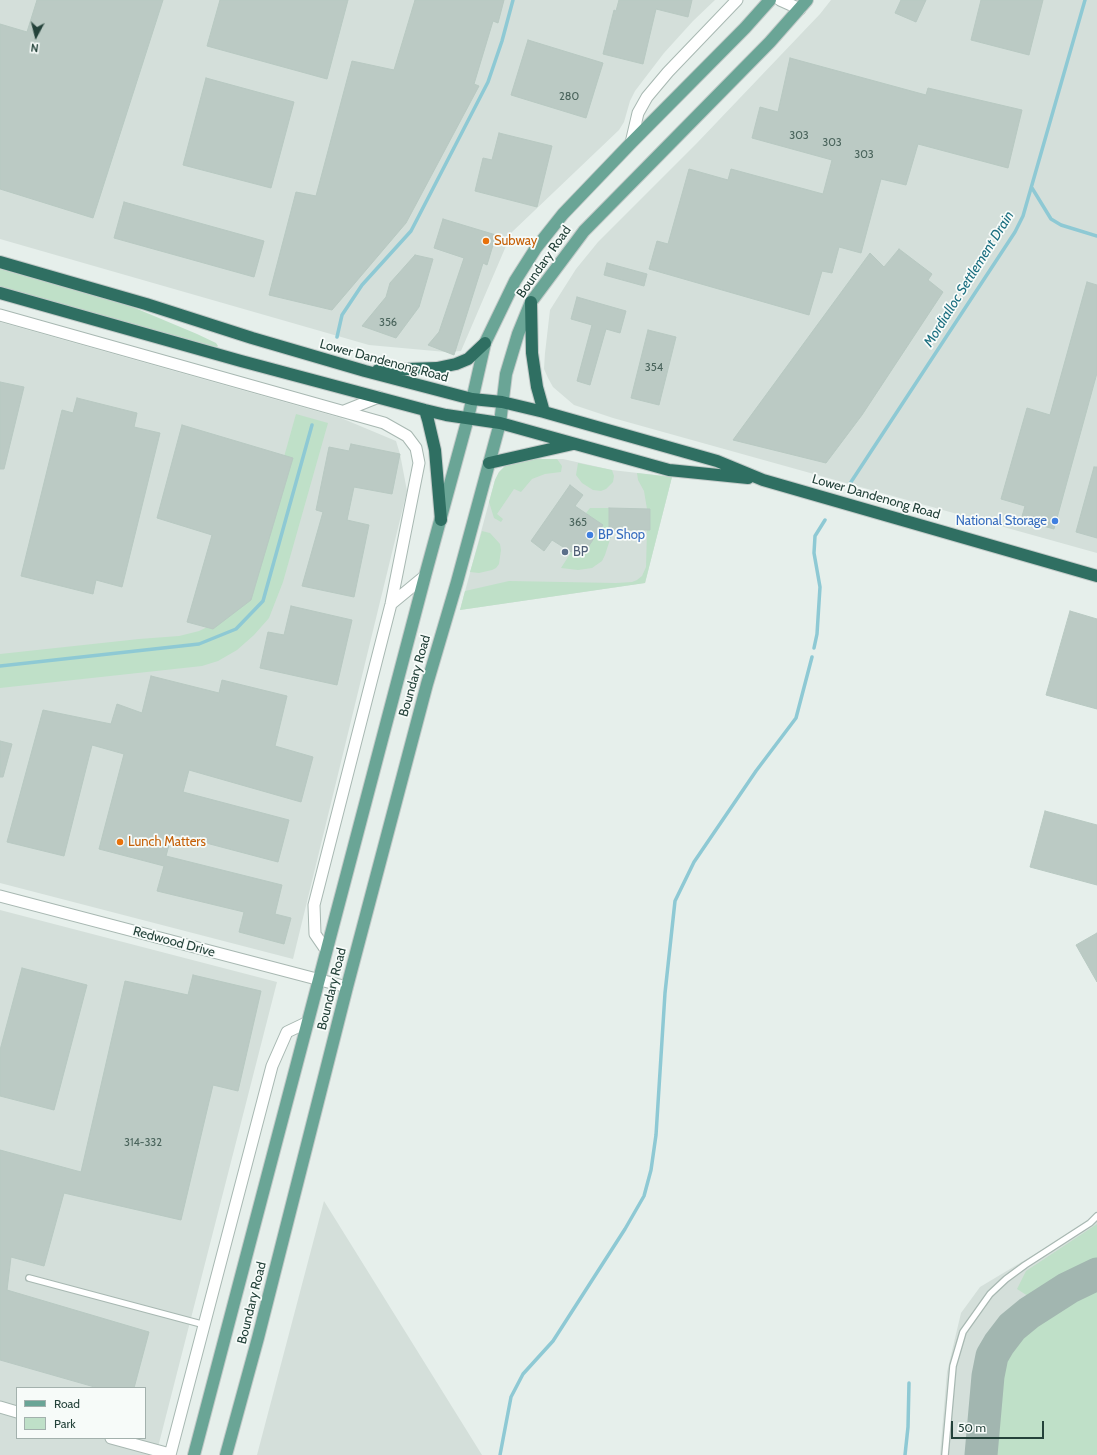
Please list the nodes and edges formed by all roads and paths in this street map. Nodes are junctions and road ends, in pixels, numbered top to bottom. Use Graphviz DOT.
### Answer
graph roads {
  1 [pos="738,0"];
  2 [pos="770,0"];
  3 [pos="780,0"];
  4 [pos="803,5"];
  5 [pos="631,142"];
  6 [pos="0,262"];
  7 [pos="0,293"];
  8 [pos="532,302"];
  9 [pos="0,315"];
  10 [pos="485,343"];
  11 [pos="365,371"];
  12 [pos="379,397"];
  13 [pos="472,399"];
  14 [pos="502,402"];
  15 [pos="425,410"];
  16 [pos="344,411"];
  17 [pos="544,412"];
  18 [pos="468,418"];
  19 [pos="500,423"];
  20 [pos="574,443"];
  21 [pos="489,463"];
  22 [pos="763,480"];
  23 [pos="441,520"];
  24 [pos="425,576"];
  25 [pos="1097,576"];
  26 [pos="390,604"];
  27 [pos="0,896"];
  28 [pos="326,950"];
  29 [pos="319,980"];
  30 [pos="347,987"];
  31 [pos="308,1022"];
  32 [pos="1097,1216"];
  33 [pos="29,1278"];
  34 [pos="204,1325"];
  35 [pos="0,1407"];
  36 [pos="16,1412"];
  37 [pos="114,1439"];
  38 [pos="170,1455"];
  39 [pos="194,1455"];
  40 [pos="226,1455"];
  41 [pos="945,1455"];
  1 -- 5 [label="street, Boundary Road"];
  2 -- 5 [label="main road, Boundary Road"];
  3 -- 4 [label="street"];
  4 -- 8 [label="main road, Boundary Road"];
  5 -- 10 [label="main road, Boundary Road"];
  6 -- 11 [label="highway, Lower Dandenong Road"];
  7 -- 12 [label="highway, Lower Dandenong Road"];
  8 -- 14 [label="main road, Boundary Road"];
  8 -- 17 [label="highway"];
  9 -- 16 [label="street"];
  10 -- 11 [label="highway"];
  10 -- 13 [label="main road, Boundary Road"];
  11 -- 13 [label="highway, Lower Dandenong Road"];
  12 -- 15 [label="highway, Lower Dandenong Road"];
  12 -- 16 [label="street"];
  13 -- 14 [label="highway, Lower Dandenong Road"];
  13 -- 18 [label="main road, Boundary Road"];
  14 -- 17 [label="highway, Lower Dandenong Road"];
  14 -- 19 [label="main road, Boundary Road"];
  15 -- 18 [label="highway, Lower Dandenong Road"];
  15 -- 23 [label="highway"];
  16 -- 26 [label="street, Boundary Road"];
  17 -- 22 [label="highway, Lower Dandenong Road"];
  18 -- 19 [label="highway, Lower Dandenong Road"];
  18 -- 23 [label="main road, Boundary Road"];
  19 -- 20 [label="highway, Lower Dandenong Road"];
  19 -- 21 [label="main road, Boundary Road"];
  20 -- 21 [label="highway"];
  20 -- 22 [label="highway, Lower Dandenong Road"];
  21 -- 30 [label="main road, Boundary Road"];
  22 -- 25 [label="highway, Lower Dandenong Road"];
  23 -- 24 [label="main road, Boundary Road"];
  24 -- 26 [label="street"];
  24 -- 28 [label="main road, Boundary Road"];
  26 -- 28 [label="street, Boundary Road"];
  27 -- 29 [label="street, Redwood Drive"];
  28 -- 29 [label="main road, Boundary Road"];
  29 -- 30 [label="street, Redwood Drive"];
  29 -- 31 [label="main road, Boundary Road"];
  30 -- 40 [label="main road, Boundary Road"];
  31 -- 34 [label="street"];
  31 -- 39 [label="main road, Boundary Road"];
  32 -- 41 [label="lane"];
  33 -- 34 [label="lane"];
  34 -- 38 [label="street"];
  35 -- 36 [label="street"];
  37 -- 38 [label="street"];
}
